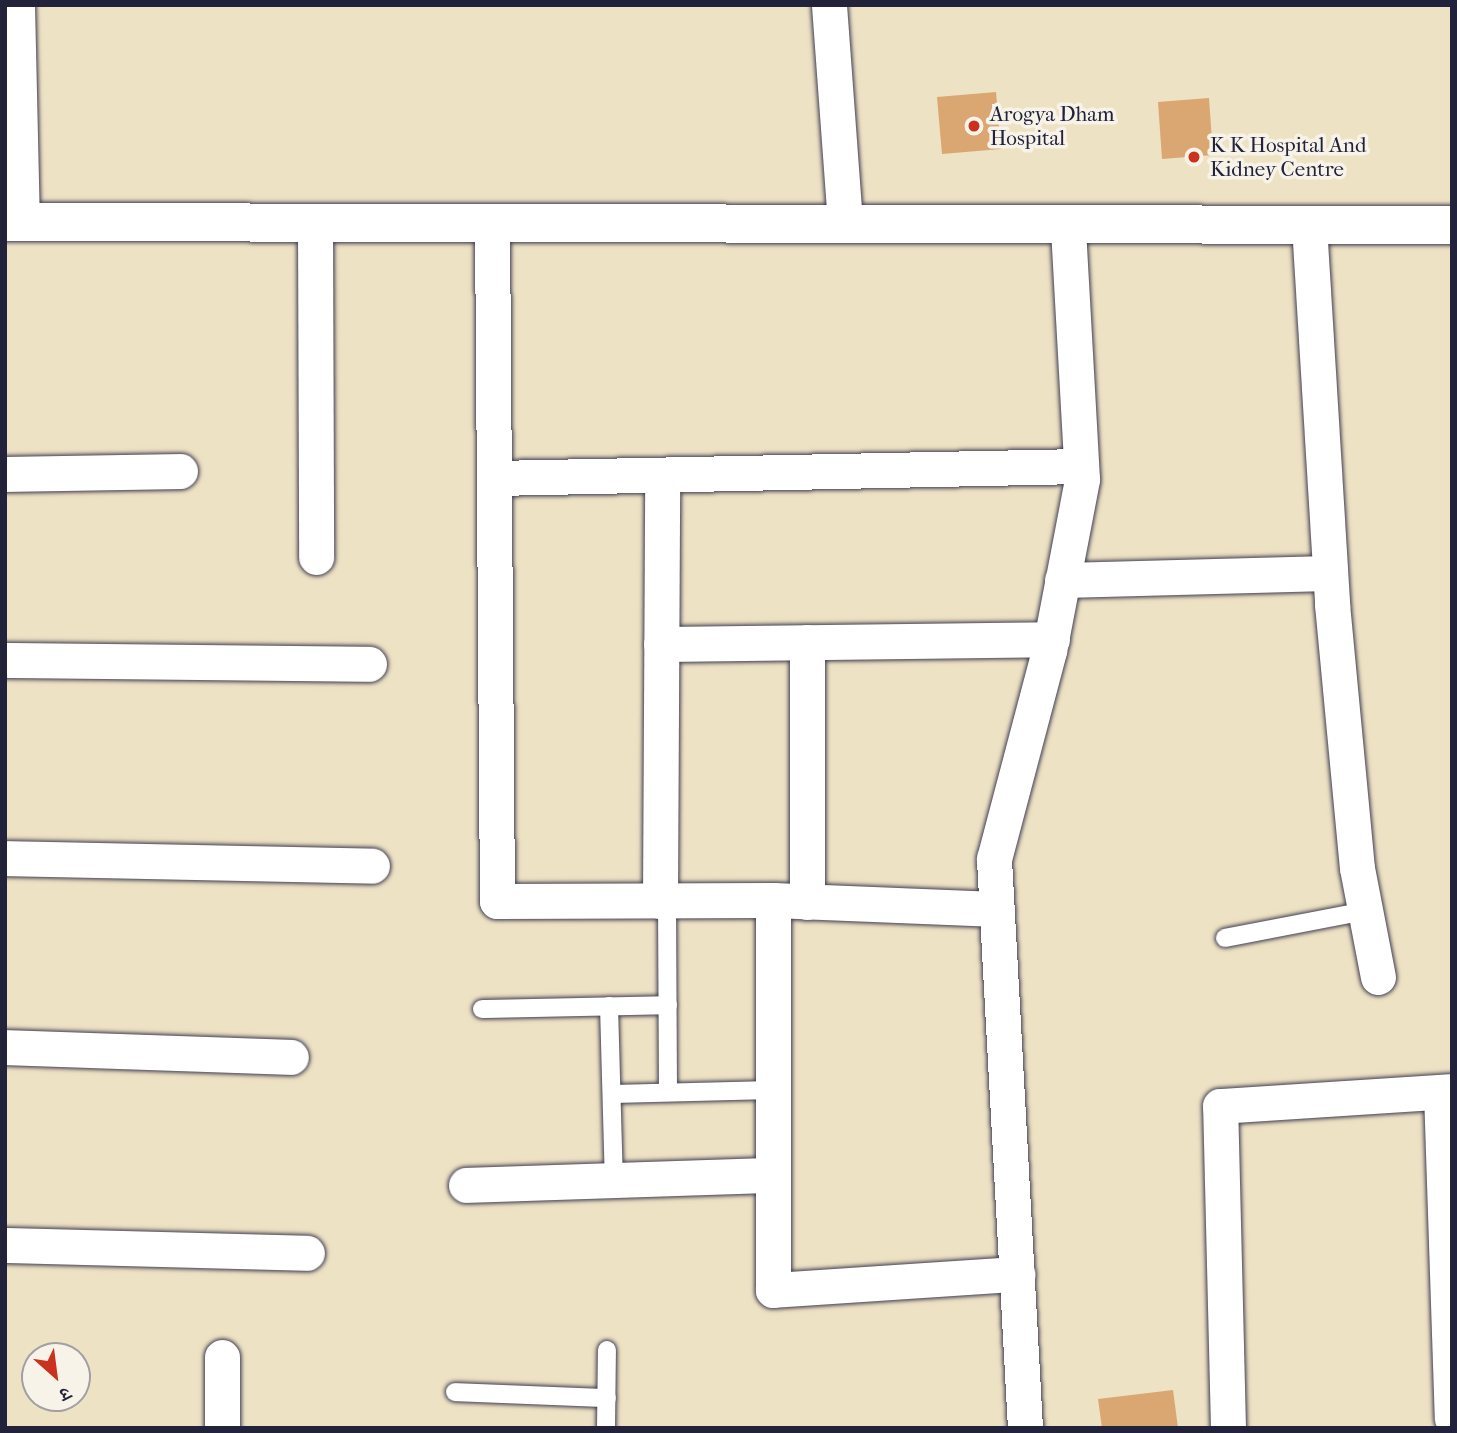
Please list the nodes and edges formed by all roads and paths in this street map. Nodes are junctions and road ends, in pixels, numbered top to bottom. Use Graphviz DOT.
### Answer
graph roads {
  1 [pos="17,5"];
  2 [pos="829,5"];
  3 [pos="14,222"];
  4 [pos="315,223"];
  5 [pos="492,223"];
  6 [pos="845,224"];
  7 [pos="1068,225"];
  8 [pos="1309,225"];
  9 [pos="1452,225"];
  10 [pos="1081,466"];
  11 [pos="180,471"];
  12 [pos="5,474"];
  13 [pos="662,475"];
  14 [pos="494,478"];
  15 [pos="316,557"];
  16 [pos="1330,573"];
  17 [pos="1062,580"];
  18 [pos="1052,639"];
  19 [pos="807,642"];
  20 [pos="661,644"];
  21 [pos="5,660"];
  22 [pos="369,664"];
  23 [pos="5,858"];
  24 [pos="372,866"];
  25 [pos="664,901"];
  26 [pos="790,901"];
  27 [pos="997,909"];
  28 [pos="1365,911"];
  29 [pos="1225,939"];
  30 [pos="1378,977"];
  31 [pos="668,1005"];
  32 [pos="609,1006"];
  33 [pos="482,1009"];
  34 [pos="5,1047"];
  35 [pos="291,1057"];
  36 [pos="773,1090"];
  37 [pos="1446,1092"];
  38 [pos="668,1093"];
  39 [pos="612,1094"];
  40 [pos="773,1175"];
  41 [pos="614,1180"];
  42 [pos="466,1185"];
  43 [pos="5,1245"];
  44 [pos="307,1253"];
  45 [pos="1017,1274"];
  46 [pos="607,1350"];
  47 [pos="222,1357"];
  48 [pos="455,1391"];
  49 [pos="607,1398"];
  50 [pos="1452,1418"];
  51 [pos="222,1428"];
  52 [pos="606,1428"];
  53 [pos="1025,1428"];
  54 [pos="1228,1428"];
  1 -- 3 [label="street"];
  2 -- 6 [label="street"];
  3 -- 4 [label="street"];
  4 -- 5 [label="street"];
  4 -- 15 [label="street"];
  5 -- 6 [label="street"];
  5 -- 14 [label="street"];
  6 -- 7 [label="street"];
  7 -- 8 [label="street"];
  7 -- 10 [label="street"];
  8 -- 9 [label="street"];
  8 -- 16 [label="street"];
  10 -- 13 [label="street"];
  10 -- 17 [label="street"];
  11 -- 12 [label="street"];
  13 -- 14 [label="street"];
  13 -- 20 [label="street"];
  14 -- 25 [label="street"];
  16 -- 17 [label="street"];
  16 -- 28 [label="street"];
  17 -- 18 [label="street"];
  18 -- 19 [label="street"];
  18 -- 27 [label="street"];
  19 -- 20 [label="street"];
  19 -- 26 [label="street"];
  20 -- 25 [label="street"];
  21 -- 22 [label="street"];
  23 -- 24 [label="street"];
  25 -- 26 [label="street"];
  25 -- 31 [label="lane"];
  26 -- 27 [label="street"];
  26 -- 36 [label="street"];
  27 -- 45 [label="street"];
  28 -- 29 [label="lane"];
  28 -- 30 [label="street"];
  31 -- 32 [label="lane"];
  31 -- 38 [label="lane"];
  32 -- 33 [label="lane"];
  32 -- 39 [label="lane"];
  34 -- 35 [label="street"];
  36 -- 38 [label="lane"];
  36 -- 40 [label="street"];
  37 -- 50 [label="street"];
  37 -- 54 [label="street"];
  38 -- 39 [label="lane"];
  39 -- 41 [label="lane"];
  40 -- 41 [label="street"];
  40 -- 45 [label="street"];
  41 -- 42 [label="street"];
  43 -- 44 [label="street"];
  45 -- 53 [label="street"];
  46 -- 49 [label="lane"];
  47 -- 51 [label="street"];
  48 -- 49 [label="lane"];
  49 -- 52 [label="lane"];
}
